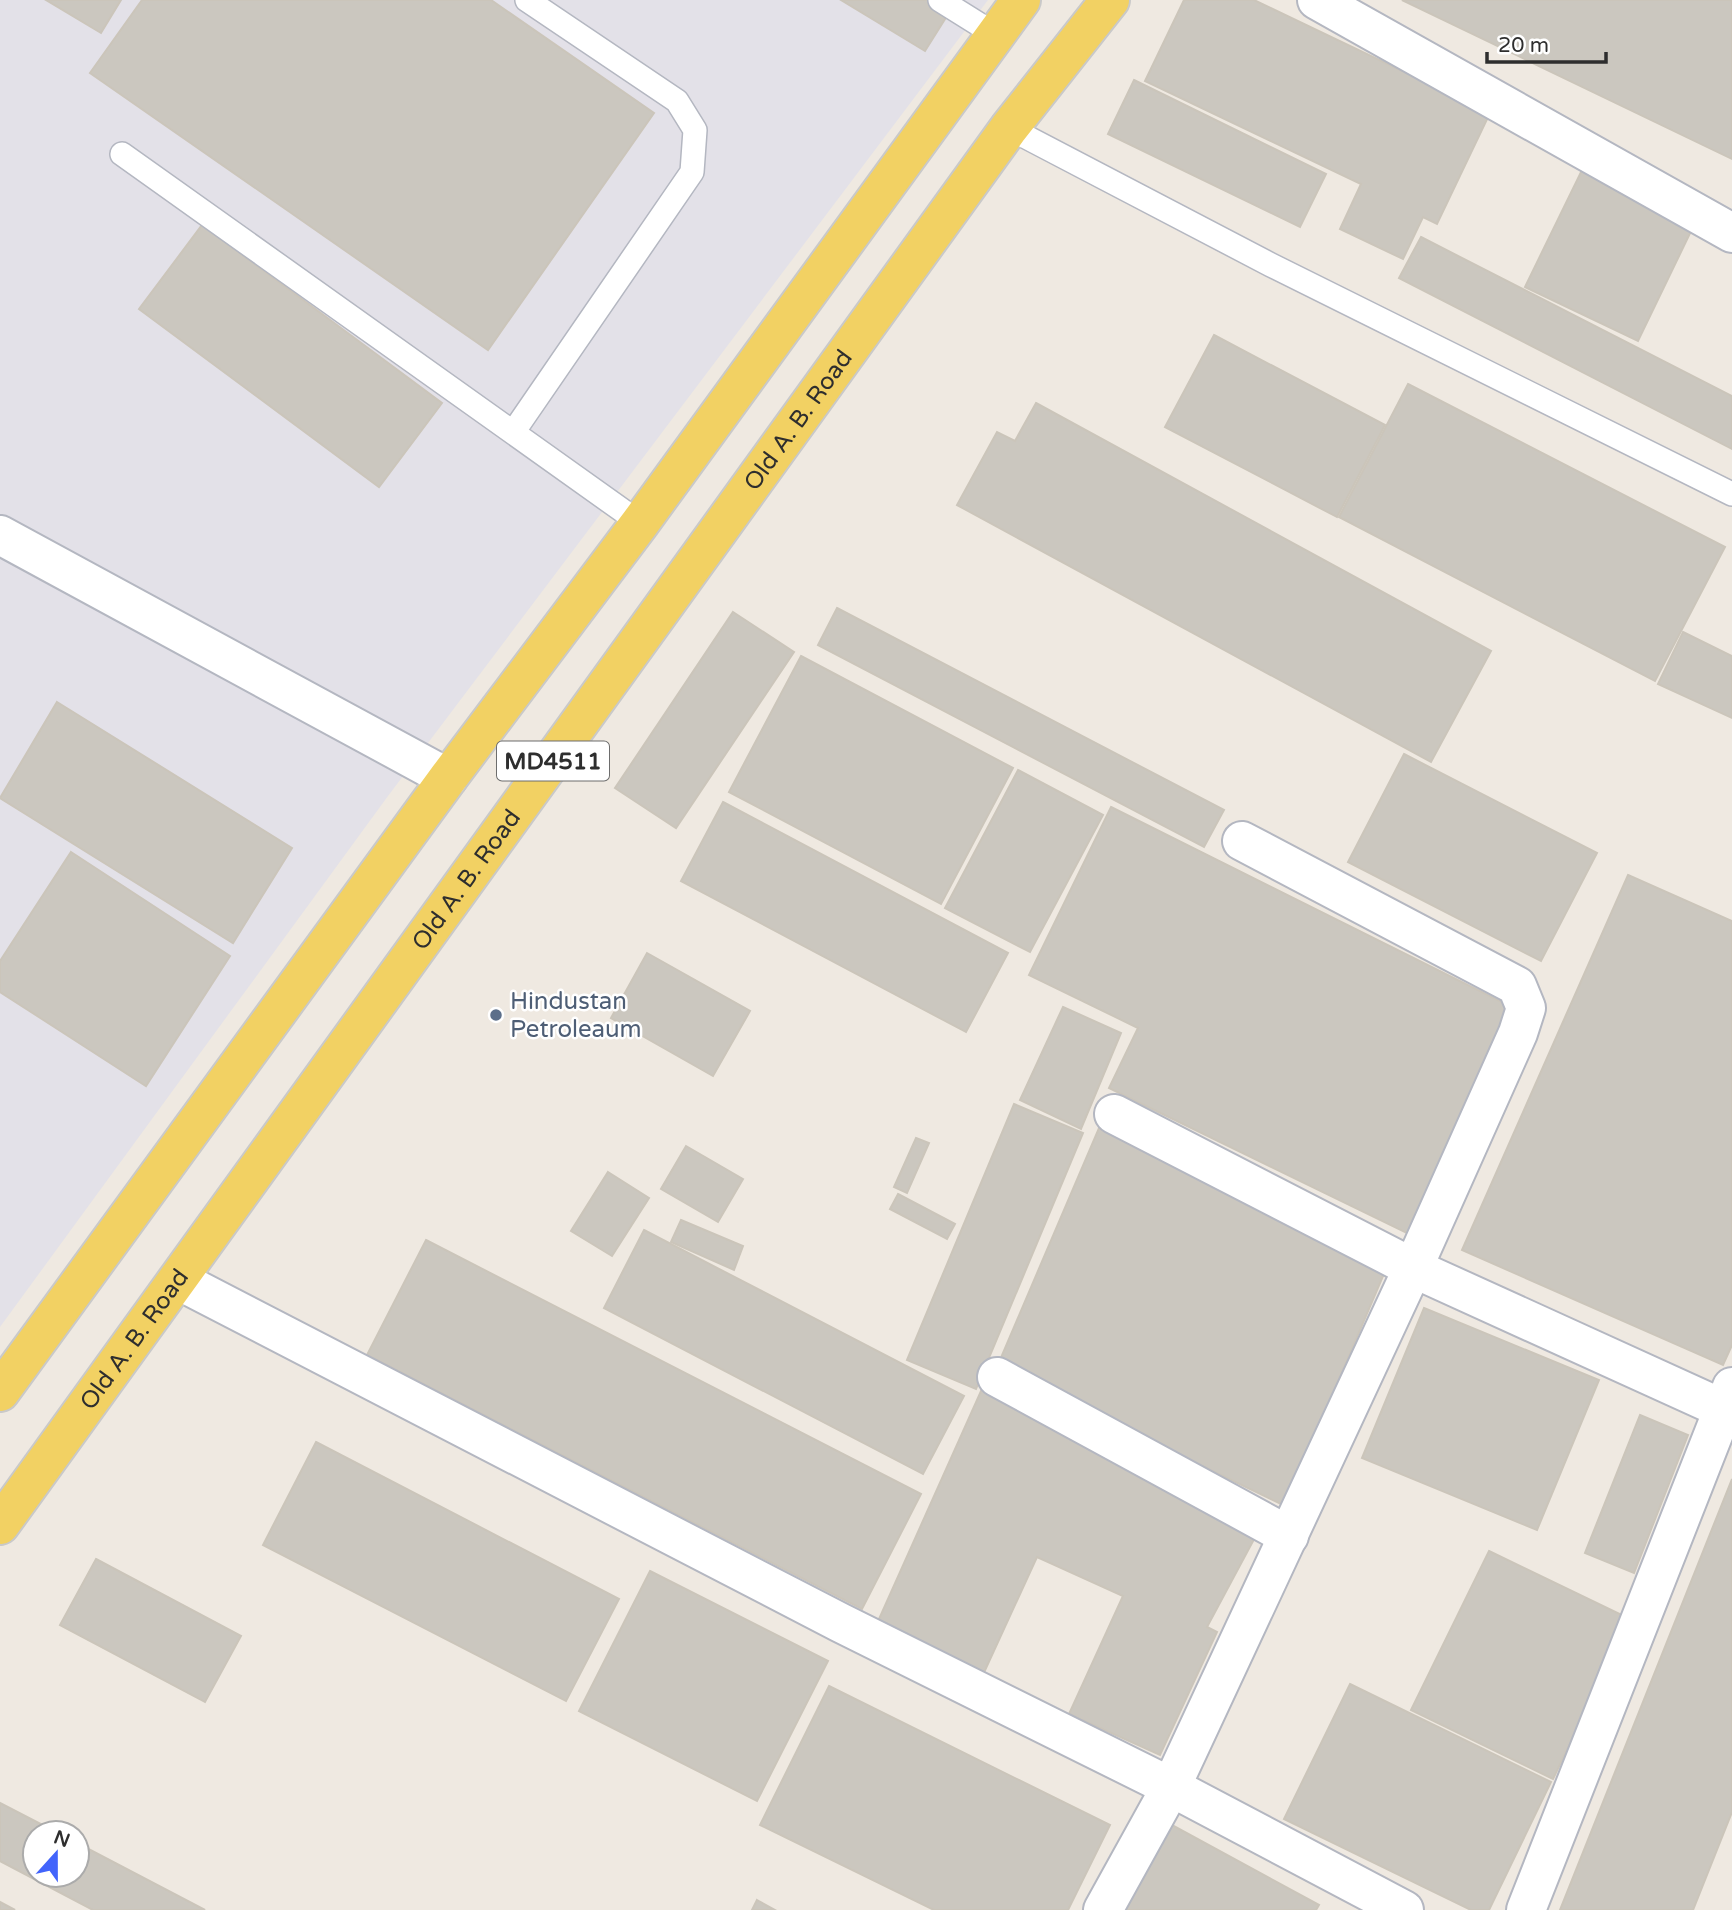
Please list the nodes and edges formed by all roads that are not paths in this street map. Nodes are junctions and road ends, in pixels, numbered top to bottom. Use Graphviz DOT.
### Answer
graph roads {
  1 [pos="527,0"];
  2 [pos="940,0"];
  3 [pos="1021,0"];
  4 [pos="1110,0"];
  5 [pos="1317,0"];
  6 [pos="996,35"];
  7 [pos="1009,128"];
  8 [pos="122,154"];
  9 [pos="1732,233"];
  10 [pos="514,431"];
  11 [pos="1732,494"];
  12 [pos="640,523"];
  13 [pos="0,535"];
  14 [pos="448,778"];
  15 [pos="1242,841"];
  16 [pos="1114,1114"];
  17 [pos="1413,1268"];
  18 [pos="178,1280"];
  19 [pos="997,1377"];
  20 [pos="0,1392"];
  21 [pos="1729,1403"];
  22 [pos="0,1525"];
  23 [pos="1289,1536"];
  24 [pos="1171,1787"];
  25 [pos="1103,1910"];
  26 [pos="1404,1910"];
  27 [pos="1526,1910"];
  1 -- 10 [label="lane"];
  2 -- 6 [label="lane"];
  3 -- 6 [label="main road, MD4511"];
  4 -- 7 [label="main road, Old A. B. Road / MD4511"];
  5 -- 9 [label="street"];
  6 -- 12 [label="main road, MD4511"];
  7 -- 11 [label="lane"];
  7 -- 18 [label="main road, Old A. B. Road / MD4511"];
  8 -- 10 [label="lane"];
  10 -- 12 [label="lane"];
  12 -- 14 [label="main road, MD4511"];
  13 -- 14 [label="street"];
  14 -- 20 [label="main road, MD4511"];
  15 -- 17 [label="street"];
  16 -- 17 [label="street"];
  17 -- 21 [label="street"];
  17 -- 23 [label="street"];
  18 -- 22 [label="main road, Old A. B. Road / MD4511"];
  18 -- 24 [label="street"];
  19 -- 23 [label="street"];
  21 -- 27 [label="street"];
  23 -- 24 [label="street"];
  24 -- 25 [label="street"];
  24 -- 26 [label="street"];
}
